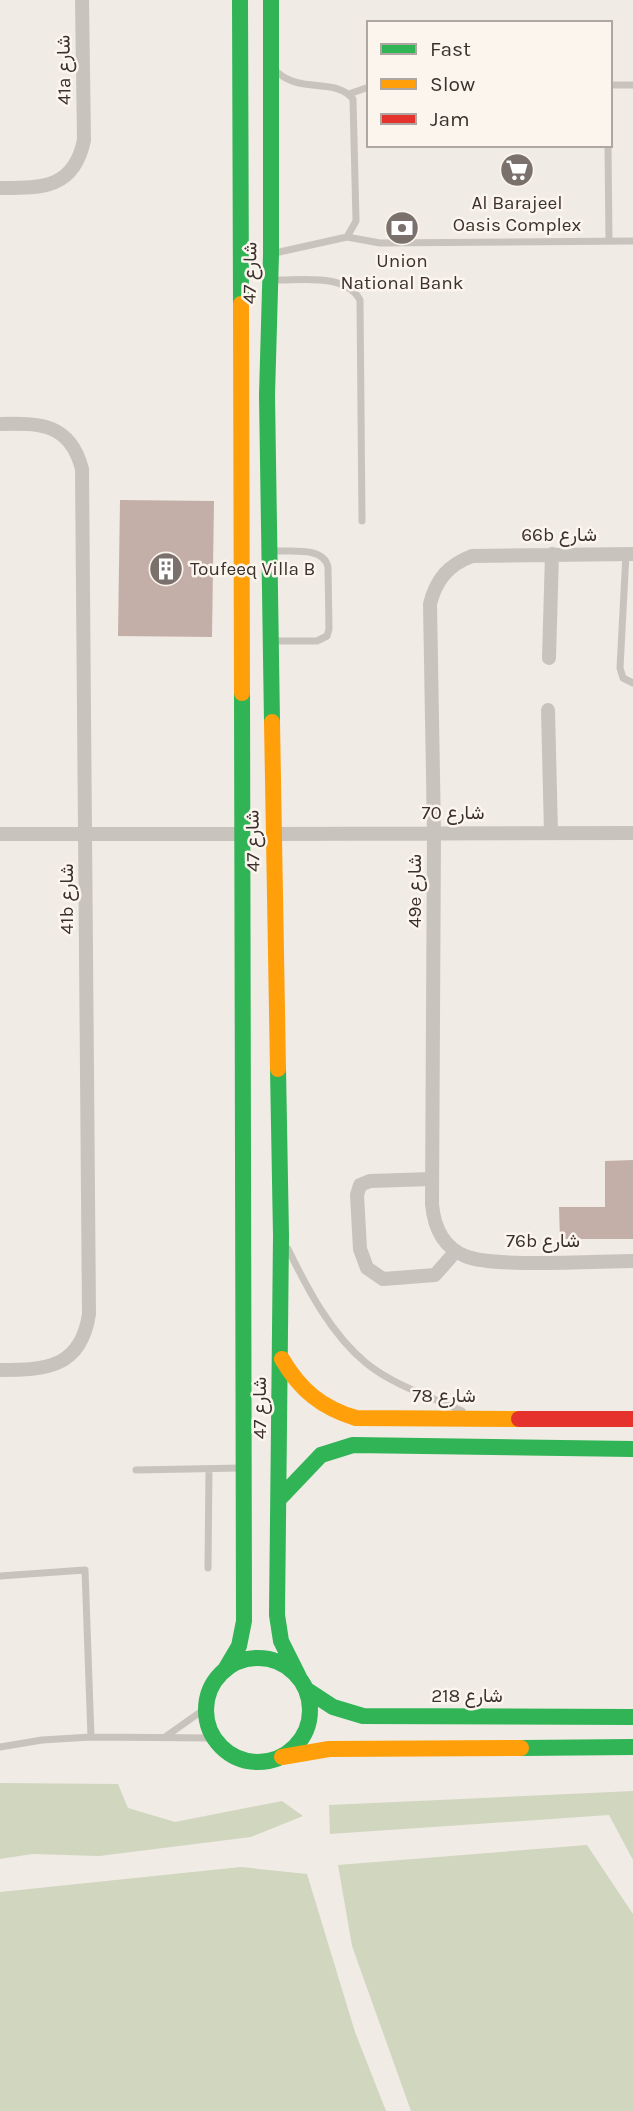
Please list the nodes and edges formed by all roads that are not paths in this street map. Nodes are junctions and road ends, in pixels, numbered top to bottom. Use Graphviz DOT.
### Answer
graph roads {
  1 [pos="82,0"];
  2 [pos="240,0"];
  3 [pos="271,0"];
  4 [pos="271,64"];
  5 [pos="612,85"];
  6 [pos="633,85"];
  7 [pos="367,88"];
  8 [pos="348,94"];
  9 [pos="608,147"];
  10 [pos="0,188"];
  11 [pos="242,221"];
  12 [pos="347,237"];
  13 [pos="609,241"];
  14 [pos="633,241"];
  15 [pos="271,254"];
  16 [pos="271,280"];
  17 [pos="242,348"];
  18 [pos="267,395"];
  19 [pos="0,424"];
  20 [pos="362,521"];
  21 [pos="269,551"];
  22 [pos="485,554"];
  23 [pos="552,554"];
  24 [pos="630,554"];
  25 [pos="271,642"];
  26 [pos="549,658"];
  27 [pos="633,683"];
  28 [pos="548,710"];
  29 [pos="434,832"];
  30 [pos="551,833"];
  31 [pos="633,833"];
  32 [pos="0,834"];
  33 [pos="86,834"];
  34 [pos="242,834"];
  35 [pos="274,834"];
  36 [pos="432,1179"];
  37 [pos="281,1236"];
  38 [pos="456,1251"];
  39 [pos="633,1261"];
  40 [pos="281,1358"];
  41 [pos="0,1370"];
  42 [pos="476,1417"];
  43 [pos="633,1419"];
  44 [pos="633,1448"];
  45 [pos="244,1468"];
  46 [pos="136,1469"];
  47 [pos="209,1469"];
  48 [pos="281,1497"];
  49 [pos="208,1569"];
  50 [pos="0,1576"];
  51 [pos="226,1668"];
  52 [pos="303,1684"];
  53 [pos="206,1708"];
  54 [pos="633,1717"];
  55 [pos="90,1737"];
  56 [pos="164,1738"];
  57 [pos="214,1738"];
  58 [pos="0,1747"];
  59 [pos="633,1747"];
  60 [pos="282,1757"];
  1 -- 10 [label="street, 41a شارع"];
  2 -- 11 [label="street, شارع 47"];
  3 -- 4 [label="street, شارع 47"];
  4 -- 8 [label="lane"];
  4 -- 15 [label="street, شارع 47"];
  5 -- 6 [label="lane"];
  7 -- 8 [label="lane"];
  8 -- 12 [label="lane"];
  9 -- 13 [label="lane"];
  11 -- 15 [label="street"];
  11 -- 17 [label="street, شارع 47"];
  12 -- 13 [label="lane"];
  12 -- 15 [label="lane"];
  13 -- 14 [label="lane"];
  15 -- 16 [label="street, شارع 47"];
  16 -- 18 [label="street, شارع 47"];
  16 -- 20 [label="lane"];
  17 -- 18 [label="street"];
  17 -- 34 [label="street, شارع 47"];
  18 -- 21 [label="street, شارع 47"];
  19 -- 33 [label="street, 41b شارع"];
  21 -- 25 [label="street, شارع 47"];
  21 -- 25 [label="lane"];
  22 -- 23 [label="street, 66b شارع"];
  22 -- 29 [label="street, 49e شارع"];
  23 -- 24 [label="street, 66b شارع"];
  23 -- 26 [label="street"];
  24 -- 27 [label="lane"];
  25 -- 35 [label="street, شارع 47"];
  28 -- 30 [label="street"];
  29 -- 30 [label="street, شارع 70"];
  29 -- 35 [label="street, شارع 70"];
  29 -- 36 [label="street, 49e شارع"];
  30 -- 31 [label="street, شارع 70"];
  32 -- 33 [label="street"];
  33 -- 34 [label="street"];
  33 -- 41 [label="street, 41b شارع"];
  34 -- 45 [label="street, شارع 47"];
  35 -- 37 [label="street, شارع 47"];
  36 -- 38 [label="street, 49e شارع"];
  36 -- 38 [label="street"];
  37 -- 40 [label="street, شارع 47"];
  37 -- 42 [label="lane"];
  38 -- 39 [label="street, 76b شارع"];
  40 -- 42 [label="street, شارع 78"];
  40 -- 48 [label="street, شارع 47"];
  42 -- 43 [label="street, شارع 78"];
  44 -- 48 [label="street"];
  45 -- 47 [label="lane"];
  45 -- 51 [label="street, شارع 47"];
  46 -- 47 [label="lane"];
  47 -- 49 [label="lane"];
  48 -- 52 [label="street, شارع 47"];
  50 -- 55 [label="lane"];
  51 -- 52 [label="street"];
  51 -- 53 [label="street"];
  52 -- 54 [label="street, شارع 218"];
  52 -- 60 [label="street"];
  53 -- 56 [label="lane"];
  53 -- 57 [label="street"];
  55 -- 56 [label="lane"];
  55 -- 58 [label="lane"];
  56 -- 57 [label="lane"];
  57 -- 60 [label="street"];
  59 -- 60 [label="street"];
}
